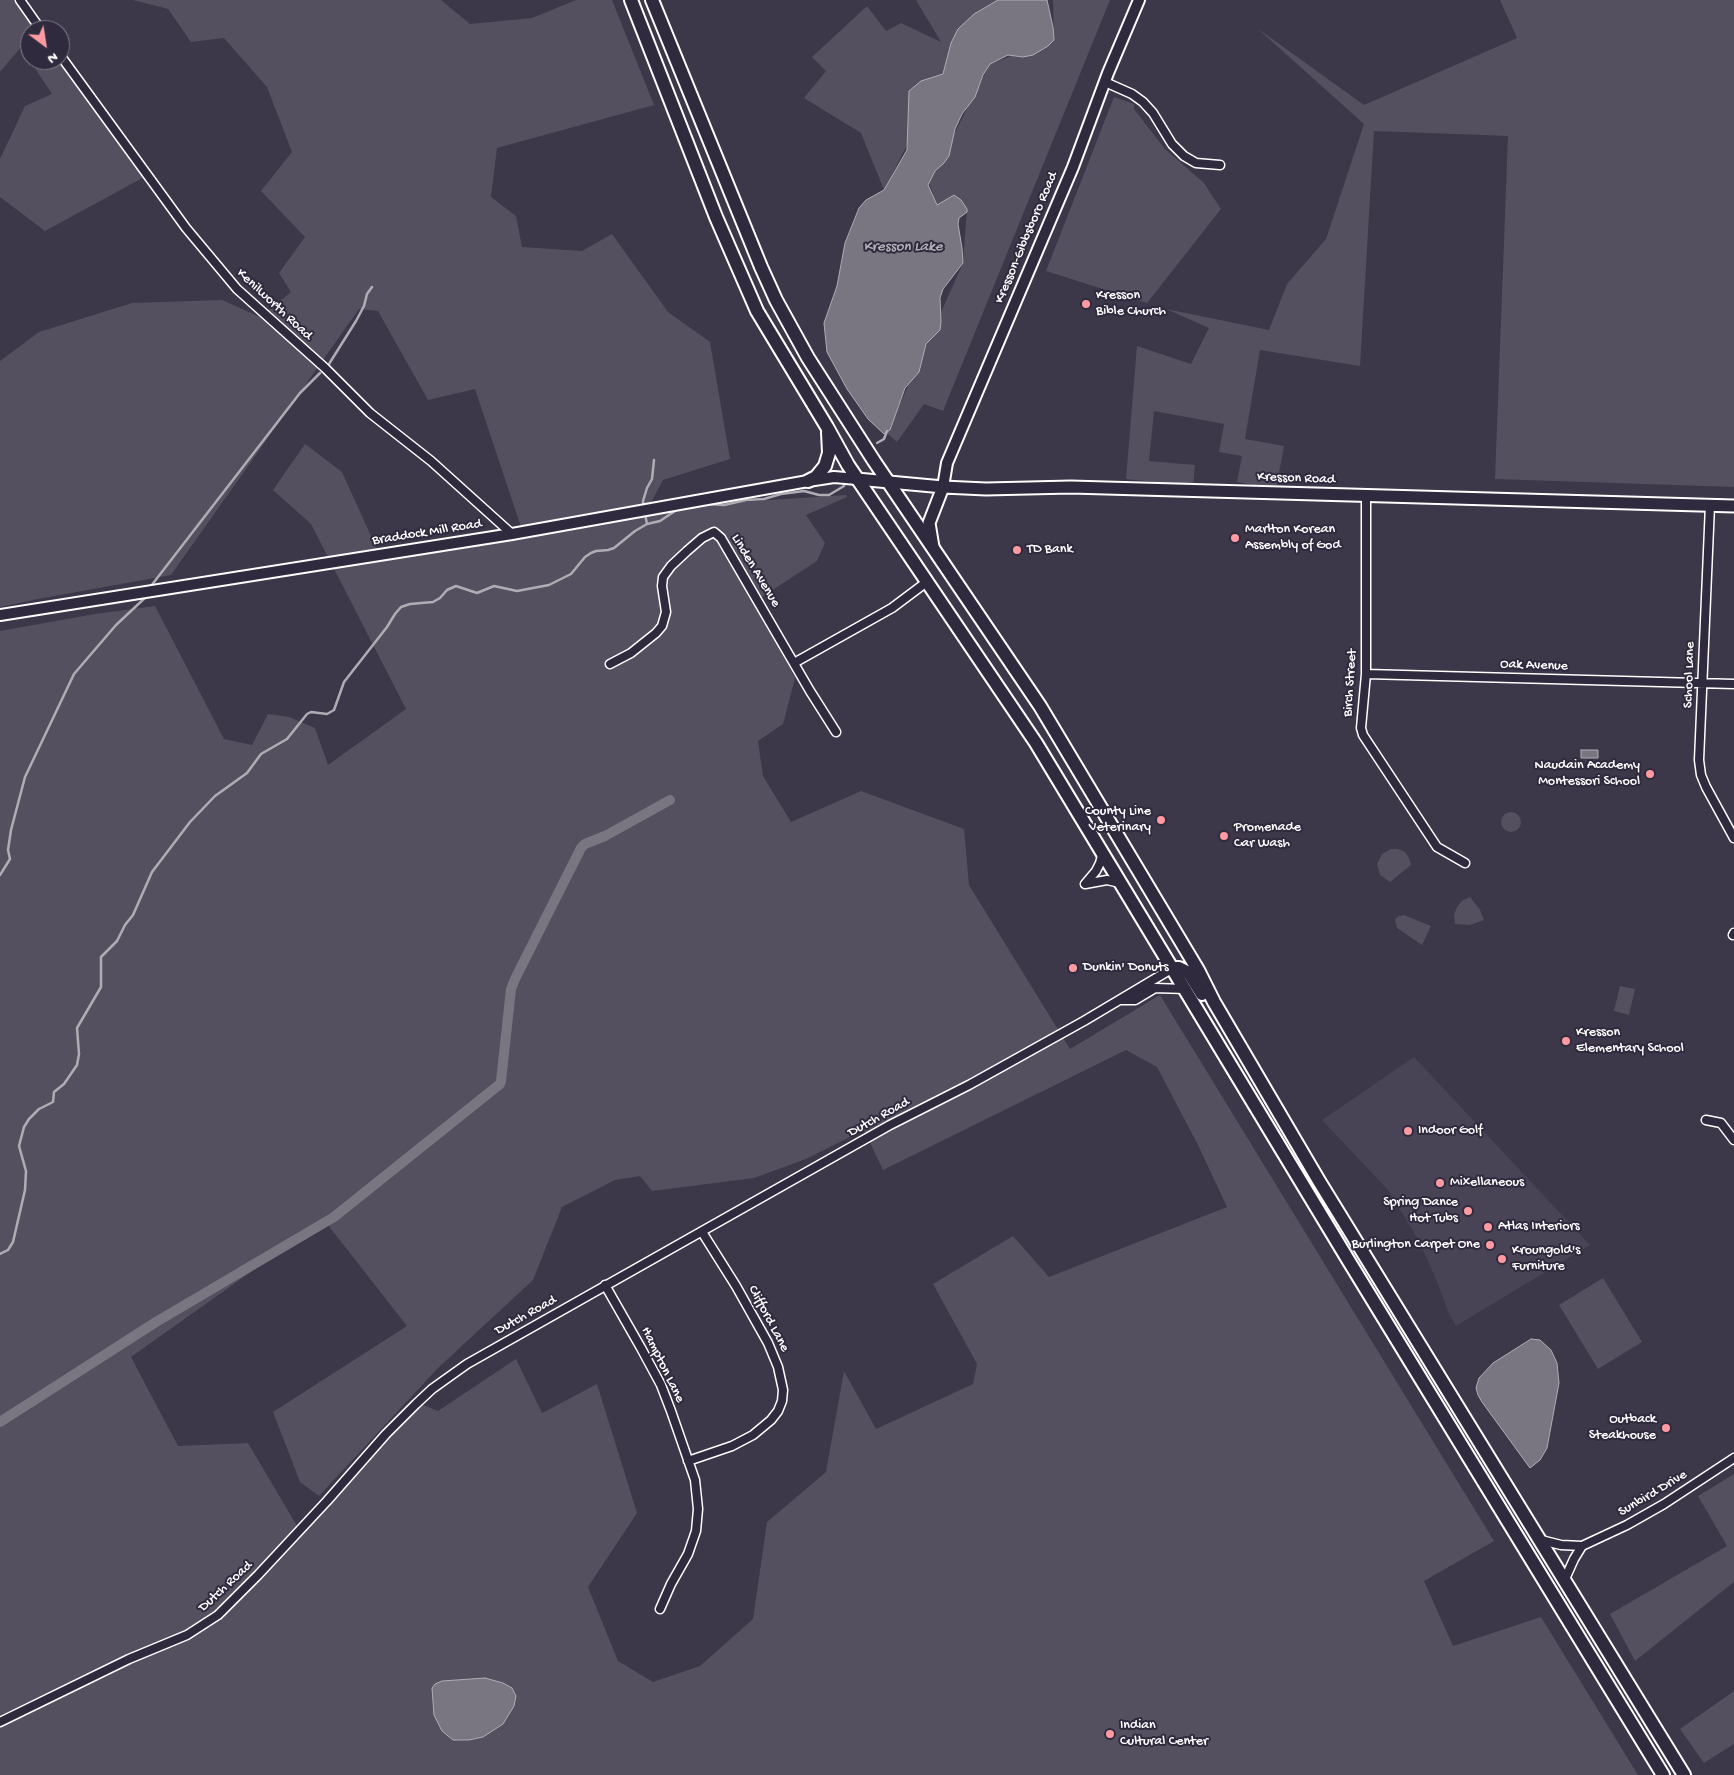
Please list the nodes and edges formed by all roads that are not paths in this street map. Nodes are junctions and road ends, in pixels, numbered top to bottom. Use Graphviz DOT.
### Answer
graph roads {
  1 [pos="20,0"];
  2 [pos="631,0"];
  3 [pos="652,0"];
  4 [pos="1139,0"];
  5 [pos="34,20"];
  6 [pos="70,69"];
  7 [pos="1105,82"];
  8 [pos="1220,165"];
  9 [pos="827,426"];
  10 [pos="857,479"];
  11 [pos="808,481"];
  12 [pos="890,482"];
  13 [pos="943,487"];
  14 [pos="1366,496"];
  15 [pos="1710,505"];
  16 [pos="1734,506"];
  17 [pos="512,534"];
  18 [pos="934,548"];
  19 [pos="928,581"];
  20 [pos="0,615"];
  21 [pos="794,663"];
  22 [pos="610,664"];
  23 [pos="1366,674"];
  24 [pos="1702,684"];
  25 [pos="1734,684"];
  26 [pos="836,732"];
  27 [pos="1734,838"];
  28 [pos="1103,852"];
  29 [pos="1465,863"];
  30 [pos="1122,883"];
  31 [pos="1173,968"];
  32 [pos="1186,989"];
  33 [pos="1120,1000"];
  34 [pos="1214,1002"];
  35 [pos="1706,1120"];
  36 [pos="1734,1140"];
  37 [pos="702,1232"];
  38 [pos="605,1286"];
  39 [pos="1734,1458"];
  40 [pos="688,1461"];
  41 [pos="1541,1540"];
  42 [pos="1582,1546"];
  43 [pos="1565,1579"];
  44 [pos="660,1608"];
  45 [pos="0,1722"];
  46 [pos="1663,1775"];
  47 [pos="1684,1775"];
  1 -- 5 [label="street"];
  2 -- 9 [label="highway"];
  3 -- 12 [label="highway"];
  4 -- 7 [label="street, Kresson-Gibbsboro Road"];
  6 -- 17 [label="street, Kenilworth Road"];
  7 -- 8 [label="street"];
  7 -- 13 [label="street, Kresson-Gibbsboro Road"];
  9 -- 10 [label="highway"];
  9 -- 11 [label="highway"];
  10 -- 11 [label="street, Braddock Mill Road"];
  10 -- 12 [label="main road, Kresson Road"];
  10 -- 19 [label="highway"];
  11 -- 17 [label="street, Braddock Mill Road"];
  12 -- 13 [label="main road, Kresson Road"];
  12 -- 18 [label="highway"];
  13 -- 14 [label="main road, Kresson Road"];
  13 -- 18 [label="main road"];
  14 -- 15 [label="main road, Kresson Road"];
  14 -- 23 [label="street, Birch Street"];
  15 -- 16 [label="main road, Kresson Road"];
  15 -- 24 [label="street, School Lane"];
  17 -- 20 [label="street, Braddock Mill Road"];
  18 -- 34 [label="highway"];
  19 -- 21 [label="street"];
  19 -- 28 [label="highway"];
  21 -- 22 [label="street, Linden Avenue"];
  21 -- 26 [label="street, Linden Avenue"];
  23 -- 24 [label="street, Oak Avenue"];
  23 -- 29 [label="street, Birch Street"];
  24 -- 25 [label="street, Oak Avenue"];
  24 -- 27 [label="street, School Lane"];
  28 -- 30 [label="highway"];
  28 -- 30 [label="street"];
  30 -- 31 [label="highway"];
  31 -- 32 [label="highway"];
  31 -- 33 [label="street, Dutch Road"];
  31 -- 34 [label="highway"];
  32 -- 33 [label="street, Dutch Road"];
  32 -- 46 [label="highway"];
  33 -- 37 [label="street, Dutch Road"];
  34 -- 41 [label="highway"];
  35 -- 36 [label="street"];
  37 -- 38 [label="street, Dutch Road"];
  37 -- 40 [label="street, Clifford Lane"];
  38 -- 40 [label="street, Hampton Lane"];
  38 -- 45 [label="street, Dutch Road"];
  39 -- 42 [label="street, Sunbird Drive"];
  40 -- 44 [label="street, Hampton Lane"];
  41 -- 42 [label="street, Sunbird Drive"];
  41 -- 43 [label="highway"];
  42 -- 43 [label="street"];
  43 -- 47 [label="highway"];
}
